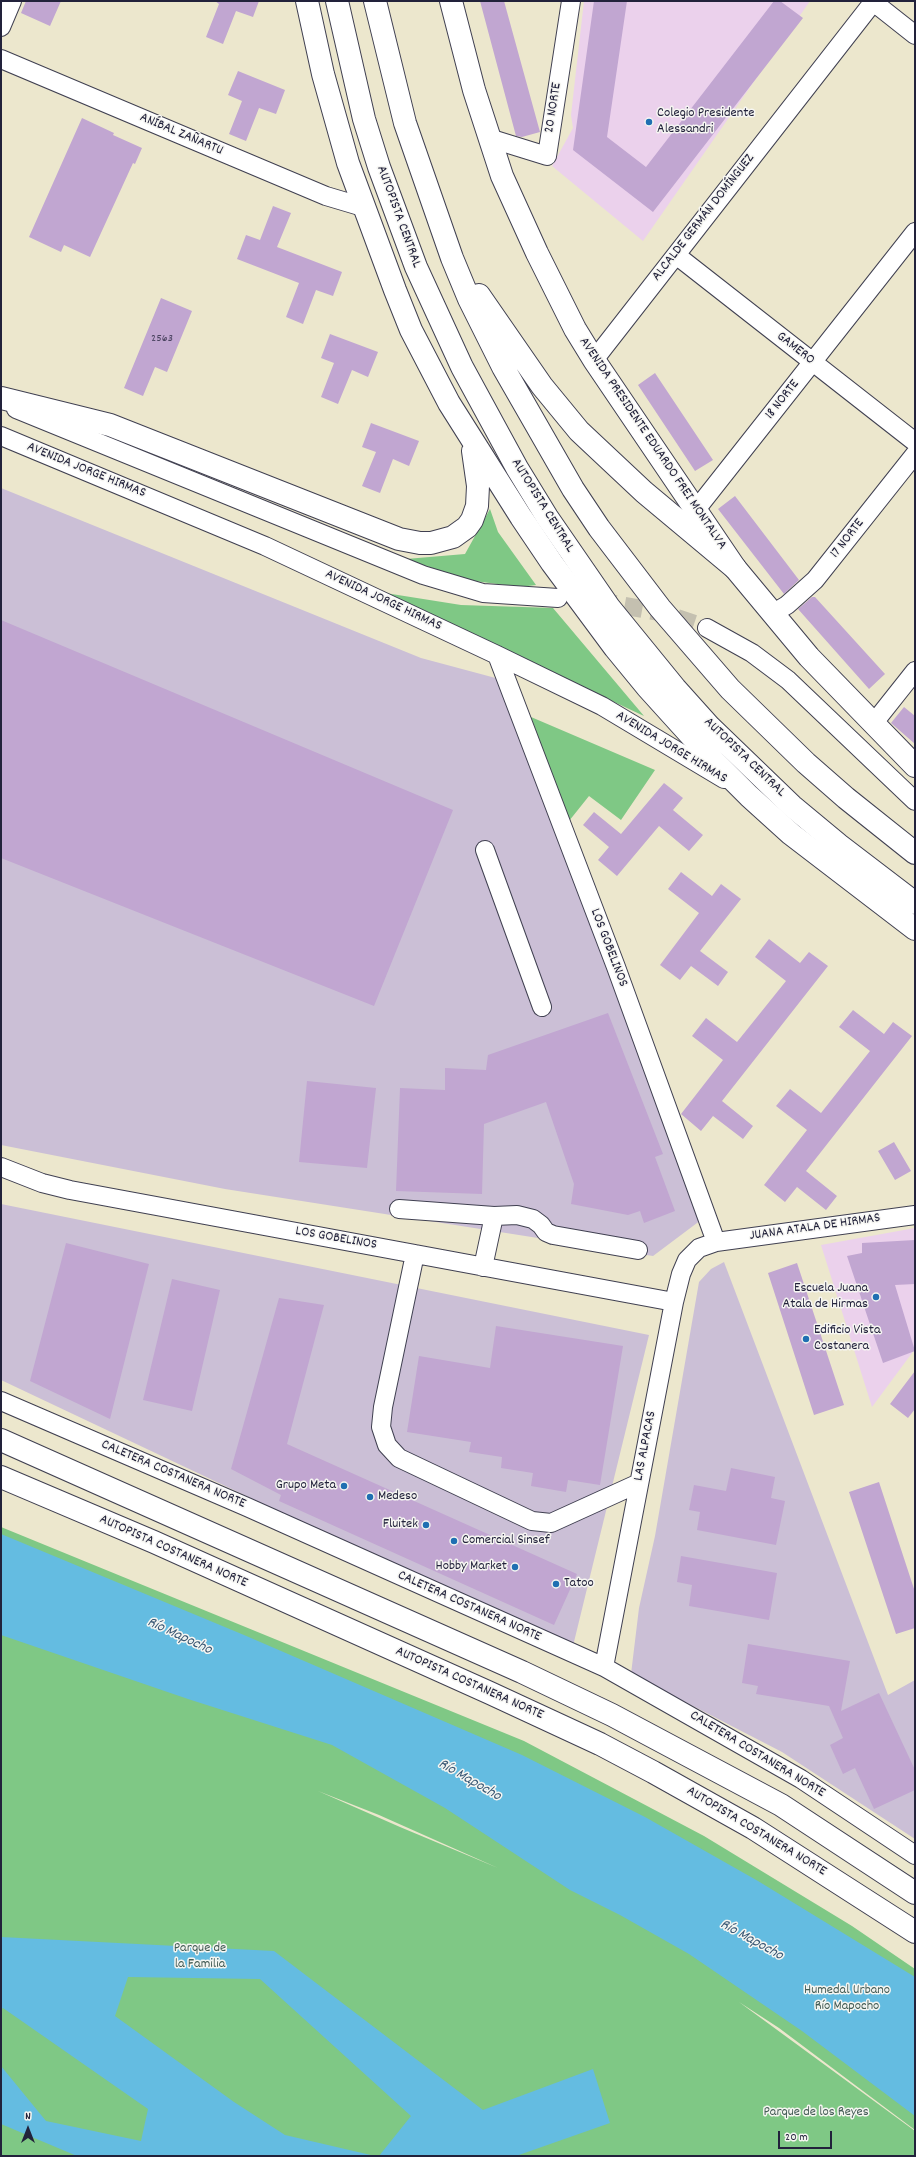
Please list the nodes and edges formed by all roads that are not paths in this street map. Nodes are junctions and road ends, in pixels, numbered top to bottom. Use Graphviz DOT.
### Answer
graph roads {
  1 [pos="12,1"];
  2 [pos="307,1"];
  3 [pos="336,1"];
  4 [pos="375,1"];
  5 [pos="451,1"];
  6 [pos="571,1"];
  7 [pos="873,1"];
  8 [pos="1,27"];
  9 [pos="915,35"];
  10 [pos="1,59"];
  11 [pos="489,138"];
  12 [pos="363,207"];
  13 [pos="915,232"];
  14 [pos="676,255"];
  15 [pos="452,258"];
  16 [pos="594,360"];
  17 [pos="812,362"];
  18 [pos="1,398"];
  19 [pos="1,403"];
  20 [pos="1,436"];
  21 [pos="469,438"];
  22 [pos="915,442"];
  23 [pos="915,454"];
  24 [pos="695,511"];
  25 [pos="735,568"];
  26 [pos="558,598"];
  27 [pos="772,614"];
  28 [pos="707,628"];
  29 [pos="497,655"];
  30 [pos="915,671"];
  31 [pos="873,724"];
  32 [pos="915,766"];
  33 [pos="749,796"];
  34 [pos="915,801"];
  35 [pos="485,850"];
  36 [pos="915,853"];
  37 [pos="915,903"];
  38 [pos="915,929"];
  39 [pos="542,1007"];
  40 [pos="1,1167"];
  41 [pos="399,1209"];
  42 [pos="915,1215"];
  43 [pos="494,1216"];
  44 [pos="716,1242"];
  45 [pos="638,1250"];
  46 [pos="415,1254"];
  47 [pos="483,1267"];
  48 [pos="674,1302"];
  49 [pos="1,1401"];
  50 [pos="1,1440"];
  51 [pos="1,1477"];
  52 [pos="639,1484"];
  53 [pos="604,1667"];
  54 [pos="915,1855"];
  55 [pos="915,1893"];
  56 [pos="915,1932"];
  1 -- 8 [label="street"];
  2 -- 12 [label="main road"];
  3 -- 37 [label="main road, AUTOPISTA CENTRAL"];
  4 -- 15 [label="main road"];
  5 -- 11 [label="main road, AVENIDA PRESIDENTE EDUARDO FREI MONTALVA"];
  6 -- 11 [label="street, 20 NORTE"];
  7 -- 9 [label="street"];
  7 -- 14 [label="street, ALCALDE GERMÁN DOMÍNGUEZ"];
  10 -- 12 [label="street, ANÍBAL ZAÑARTU"];
  11 -- 16 [label="main road, AVENIDA PRESIDENTE EDUARDO FREI MONTALVA"];
  12 -- 21 [label="main road"];
  13 -- 17 [label="street, 18 NORTE"];
  14 -- 16 [label="street, ALCALDE GERMÁN DOMÍNGUEZ"];
  14 -- 17 [label="street, GAMERO"];
  15 -- 25 [label="main road"];
  15 -- 36 [label="main road"];
  16 -- 24 [label="main road, AVENIDA PRESIDENTE EDUARDO FREI MONTALVA"];
  17 -- 22 [label="street, GAMERO"];
  17 -- 24 [label="street, 18 NORTE"];
  18 -- 21 [label="main road"];
  19 -- 26 [label="street"];
  20 -- 29 [label="street, AVENIDA JORGE HIRMAS"];
  21 -- 33 [label="main road"];
  23 -- 27 [label="street, 17 NORTE"];
  24 -- 25 [label="main road, AVENIDA PRESIDENTE EDUARDO FREI MONTALVA"];
  25 -- 27 [label="main road, AVENIDA PRESIDENTE EDUARDO FREI MONTALVA"];
  27 -- 31 [label="main road, AVENIDA PRESIDENTE EDUARDO FREI MONTALVA"];
  28 -- 34 [label="street"];
  29 -- 33 [label="street, AVENIDA JORGE HIRMAS"];
  29 -- 44 [label="street, LOS GOBELINOS"];
  30 -- 31 [label="street"];
  31 -- 32 [label="main road, AVENIDA PRESIDENTE EDUARDO FREI MONTALVA"];
  33 -- 38 [label="main road"];
  35 -- 39 [label="street"];
  40 -- 46 [label="street, LOS GOBELINOS"];
  41 -- 43 [label="street"];
  42 -- 44 [label="street, JUANA ATALA DE HIRMAS"];
  43 -- 45 [label="street"];
  43 -- 47 [label="street"];
  44 -- 48 [label="street, LAS ALPACAS"];
  46 -- 47 [label="street, LOS GOBELINOS"];
  46 -- 52 [label="street"];
  47 -- 48 [label="street, LOS GOBELINOS"];
  48 -- 52 [label="street, LAS ALPACAS"];
  49 -- 53 [label="street, CALETERA COSTANERA NORTE"];
  50 -- 55 [label="main road"];
  51 -- 56 [label="main road, AUTOPISTA COSTANERA NORTE"];
  52 -- 53 [label="street, LAS ALPACAS"];
  53 -- 54 [label="street, CALETERA COSTANERA NORTE"];
}
